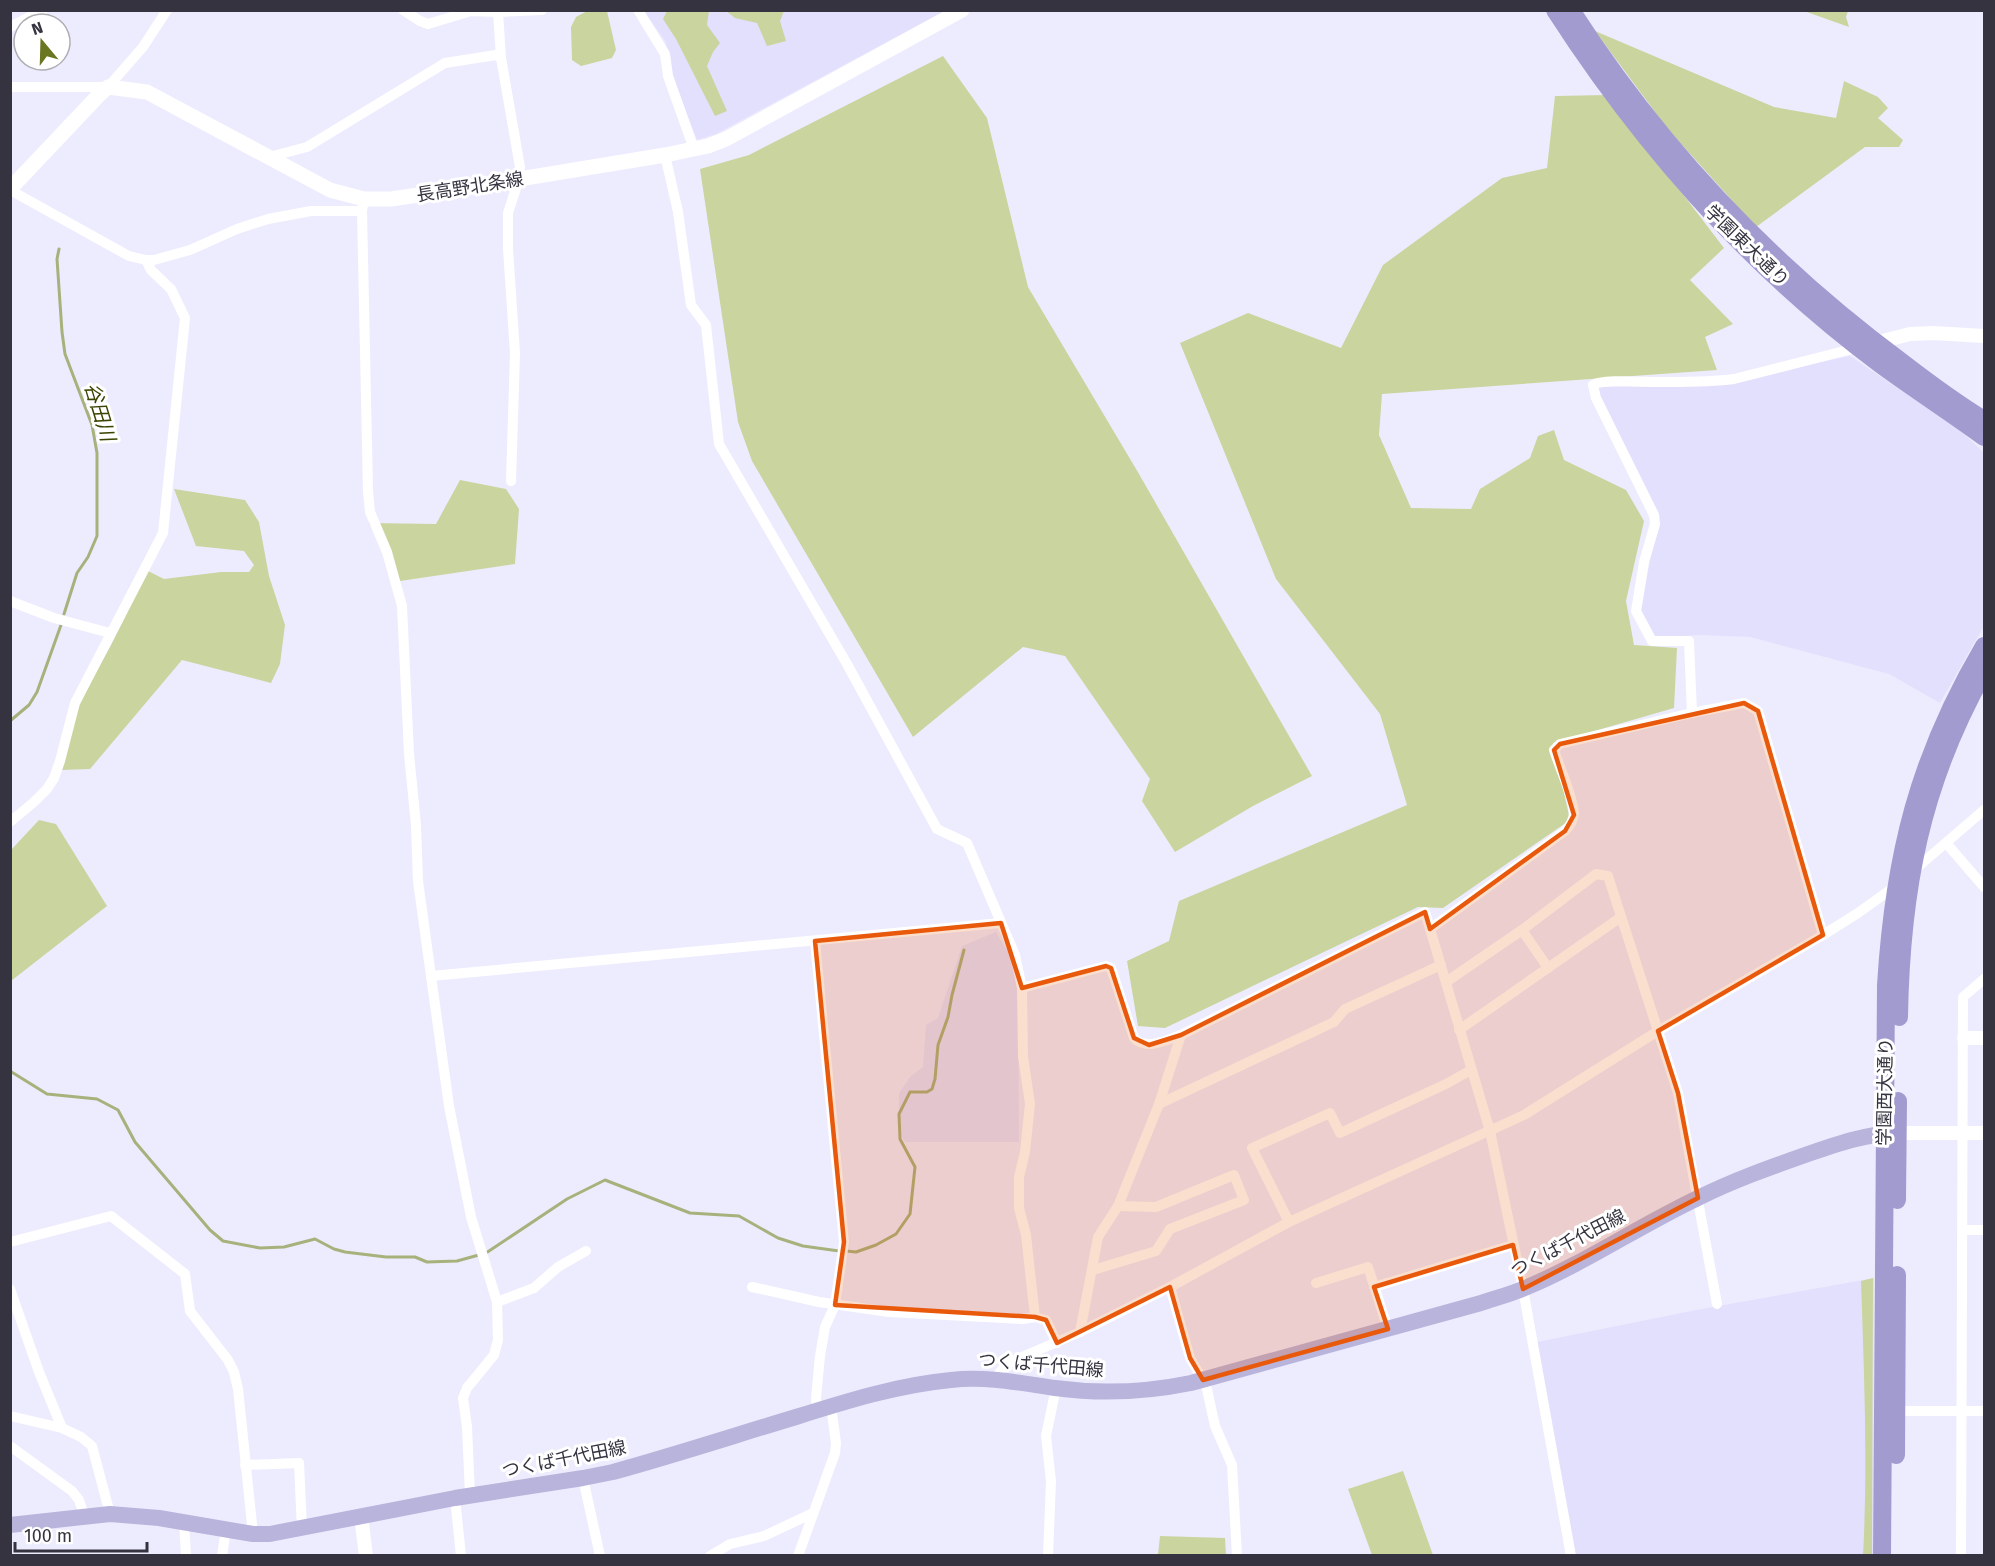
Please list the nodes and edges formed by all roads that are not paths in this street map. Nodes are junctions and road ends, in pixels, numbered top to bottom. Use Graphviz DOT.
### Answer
graph roads {
  1 [pos="43,10"];
  2 [pos="167,10"];
  3 [pos="403,10"];
  4 [pos="542,10"];
  5 [pos="638,10"];
  6 [pos="962,10"];
  7 [pos="1555,10"];
  8 [pos="1571,10"];
  9 [pos="498,12"];
  10 [pos="10,27"];
  11 [pos="501,58"];
  12 [pos="10,87"];
  13 [pos="108,87"];
  14 [pos="694,149"];
  15 [pos="665,155"];
  16 [pos="269,157"];
  17 [pos="519,179"];
  18 [pos="10,190"];
  19 [pos="363,205"];
  20 [pos="146,260"];
  21 [pos="1984,336"];
  22 [pos="1868,345"];
  23 [pos="1984,420"];
  24 [pos="1984,437"];
  25 [pos="510,481"];
  26 [pos="10,601"];
  27 [pos="110,633"];
  28 [pos="1984,646"];
  29 [pos="1984,672"];
  30 [pos="1692,712"];
  31 [pos="1984,810"];
  32 [pos="10,822"];
  33 [pos="1947,844"];
  34 [pos="1904,879"];
  35 [pos="1984,884"];
  36 [pos="1622,917"];
  37 [pos="1001,923"];
  38 [pos="1430,929"];
  39 [pos="1522,930"];
  40 [pos="1822,934"];
  41 [pos="815,941"];
  42 [pos="1441,965"];
  43 [pos="1548,968"];
  44 [pos="431,976"];
  45 [pos="1984,979"];
  46 [pos="1446,982"];
  47 [pos="1022,988"];
  48 [pos="1460,1030"];
  49 [pos="1658,1030"];
  50 [pos="1181,1035"];
  51 [pos="1964,1038"];
  52 [pos="1984,1038"];
  53 [pos="1471,1070"];
  54 [pos="1159,1104"];
  55 [pos="1490,1131"];
  56 [pos="1892,1133"];
  57 [pos="1964,1133"];
  58 [pos="1984,1133"];
  59 [pos="1698,1198"];
  60 [pos="1118,1206"];
  61 [pos="1289,1222"];
  62 [pos="1963,1230"];
  63 [pos="1984,1230"];
  64 [pos="10,1242"];
  65 [pos="1514,1245"];
  66 [pos="586,1251"];
  67 [pos="1093,1270"];
  68 [pos="1316,1283"];
  69 [pos="752,1287"];
  70 [pos="1170,1287"];
  71 [pos="1374,1287"];
  72 [pos="10,1289"];
  73 [pos="1523,1289"];
  74 [pos="497,1302"];
  75 [pos="1717,1304"];
  76 [pos="835,1305"];
  77 [pos="1035,1317"];
  78 [pos="1388,1329"];
  79 [pos="1080,1332"];
  80 [pos="1057,1343"];
  81 [pos="995,1379"];
  82 [pos="1203,1380"];
  83 [pos="1056,1388"];
  84 [pos="824,1408"];
  85 [pos="1896,1411"];
  86 [pos="1962,1411"];
  87 [pos="1984,1411"];
  88 [pos="10,1416"];
  89 [pos="62,1428"];
  90 [pos="10,1446"];
  91 [pos="245,1465"];
  92 [pos="583,1478"];
  93 [pos="462,1496"];
  94 [pos="813,1513"];
  95 [pos="110,1514"];
  96 [pos="84,1515"];
  97 [pos="361,1516"];
  98 [pos="184,1522"];
  99 [pos="10,1525"];
  100 [pos="226,1529"];
  101 [pos="302,1529"];
  102 [pos="253,1534"];
  103 [pos="186,1555"];
  104 [pos="222,1556"];
  105 [pos="366,1556"];
  106 [pos="461,1556"];
  107 [pos="600,1556"];
  108 [pos="710,1556"];
  109 [pos="798,1556"];
  110 [pos="1048,1556"];
  111 [pos="1237,1556"];
  112 [pos="1571,1556"];
  113 [pos="1882,1556"];
  114 [pos="1895,1556"];
  115 [pos="1961,1556"];
  1 -- 10 [label="street"];
  2 -- 13 [label="street"];
  3 -- 9 [label="street"];
  4 -- 9 [label="street"];
  5 -- 14 [label="street"];
  6 -- 14 [label="main road, 長高野北条線"];
  7 -- 22 [label="highway, 学園東大通り"];
  8 -- 22 [label="highway, 学園東大通り"];
  9 -- 11 [label="street"];
  11 -- 16 [label="street"];
  11 -- 17 [label="street"];
  12 -- 13 [label="street"];
  13 -- 16 [label="main road, 長高野北条線"];
  13 -- 18 [label="main road"];
  14 -- 15 [label="main road, 長高野北条線"];
  15 -- 17 [label="main road, 長高野北条線"];
  15 -- 37 [label="street"];
  16 -- 19 [label="main road, 長高野北条線"];
  17 -- 19 [label="main road, 長高野北条線"];
  17 -- 25 [label="street"];
  18 -- 20 [label="street"];
  19 -- 20 [label="street"];
  19 -- 44 [label="street"];
  20 -- 27 [label="street"];
  21 -- 22 [label="street"];
  22 -- 23 [label="highway, 学園東大通り"];
  22 -- 24 [label="highway, 学園東大通り"];
  22 -- 30 [label="street"];
  26 -- 27 [label="street"];
  27 -- 32 [label="street"];
  28 -- 34 [label="highway, 学園西大通り"];
  29 -- 34 [label="highway, 学園西大通り"];
  30 -- 38 [label="street"];
  30 -- 40 [label="street"];
  31 -- 33 [label="street"];
  33 -- 34 [label="street"];
  33 -- 35 [label="street"];
  34 -- 40 [label="street"];
  34 -- 56 [label="highway, 学園西大通り"];
  36 -- 39 [label="street"];
  36 -- 43 [label="street"];
  36 -- 49 [label="street"];
  37 -- 41 [label="street"];
  37 -- 47 [label="street"];
  38 -- 42 [label="street"];
  38 -- 50 [label="street"];
  39 -- 43 [label="street"];
  39 -- 46 [label="street"];
  40 -- 49 [label="street"];
  41 -- 44 [label="street"];
  41 -- 76 [label="street"];
  42 -- 46 [label="street"];
  42 -- 54 [label="street"];
  43 -- 48 [label="street"];
  44 -- 74 [label="street"];
  45 -- 51 [label="street"];
  46 -- 48 [label="street"];
  47 -- 50 [label="street"];
  47 -- 77 [label="street"];
  48 -- 53 [label="street"];
  49 -- 55 [label="street"];
  49 -- 59 [label="street"];
  50 -- 54 [label="street"];
  51 -- 52 [label="street"];
  51 -- 57 [label="street"];
  53 -- 55 [label="street"];
  53 -- 61 [label="street"];
  54 -- 60 [label="street"];
  55 -- 61 [label="street"];
  55 -- 65 [label="street"];
  56 -- 57 [label="street"];
  56 -- 59 [label="main road, つくば千代田線"];
  56 -- 85 [label="highway, 学園西大通り"];
  56 -- 113 [label="highway, 学園西大通り"];
  57 -- 58 [label="street"];
  57 -- 62 [label="street"];
  59 -- 73 [label="main road, つくば千代田線"];
  59 -- 75 [label="street"];
  60 -- 67 [label="street"];
  60 -- 67 [label="street"];
  61 -- 70 [label="street"];
  62 -- 63 [label="street"];
  62 -- 86 [label="street"];
  64 -- 91 [label="street"];
  65 -- 71 [label="street"];
  65 -- 73 [label="street"];
  66 -- 74 [label="street"];
  67 -- 79 [label="street"];
  68 -- 71 [label="street"];
  69 -- 76 [label="street"];
  70 -- 79 [label="street"];
  70 -- 82 [label="street"];
  71 -- 78 [label="street"];
  72 -- 89 [label="street"];
  73 -- 78 [label="main road, つくば千代田線"];
  73 -- 112 [label="street"];
  74 -- 93 [label="street"];
  76 -- 77 [label="street"];
  76 -- 84 [label="street"];
  77 -- 80 [label="street"];
  78 -- 82 [label="main road, つくば千代田線"];
  79 -- 80 [label="street"];
  80 -- 81 [label="street"];
  81 -- 83 [label="main road, つくば千代田線"];
  81 -- 84 [label="main road, つくば千代田線"];
  82 -- 83 [label="main road, つくば千代田線"];
  82 -- 111 [label="street"];
  83 -- 110 [label="street"];
  84 -- 92 [label="main road, つくば千代田線"];
  84 -- 94 [label="street"];
  85 -- 86 [label="street"];
  85 -- 114 [label="highway, 学園西大通り"];
  86 -- 87 [label="street"];
  86 -- 115 [label="street"];
  88 -- 89 [label="street"];
  89 -- 95 [label="street"];
  90 -- 96 [label="street"];
  91 -- 101 [label="street"];
  91 -- 102 [label="street"];
  92 -- 93 [label="main road, つくば千代田線"];
  92 -- 107 [label="street"];
  93 -- 97 [label="main road, つくば千代田線"];
  93 -- 106 [label="street"];
  94 -- 108 [label="street"];
  94 -- 109 [label="street"];
  95 -- 96 [label="main road, つくば千代田線"];
  95 -- 98 [label="main road, つくば千代田線"];
  96 -- 99 [label="main road, つくば千代田線"];
  97 -- 101 [label="main road, つくば千代田線"];
  97 -- 105 [label="street"];
  98 -- 100 [label="main road, つくば千代田線"];
  98 -- 103 [label="street"];
  100 -- 102 [label="main road, つくば千代田線"];
  100 -- 104 [label="street"];
  101 -- 102 [label="main road, つくば千代田線"];
}
